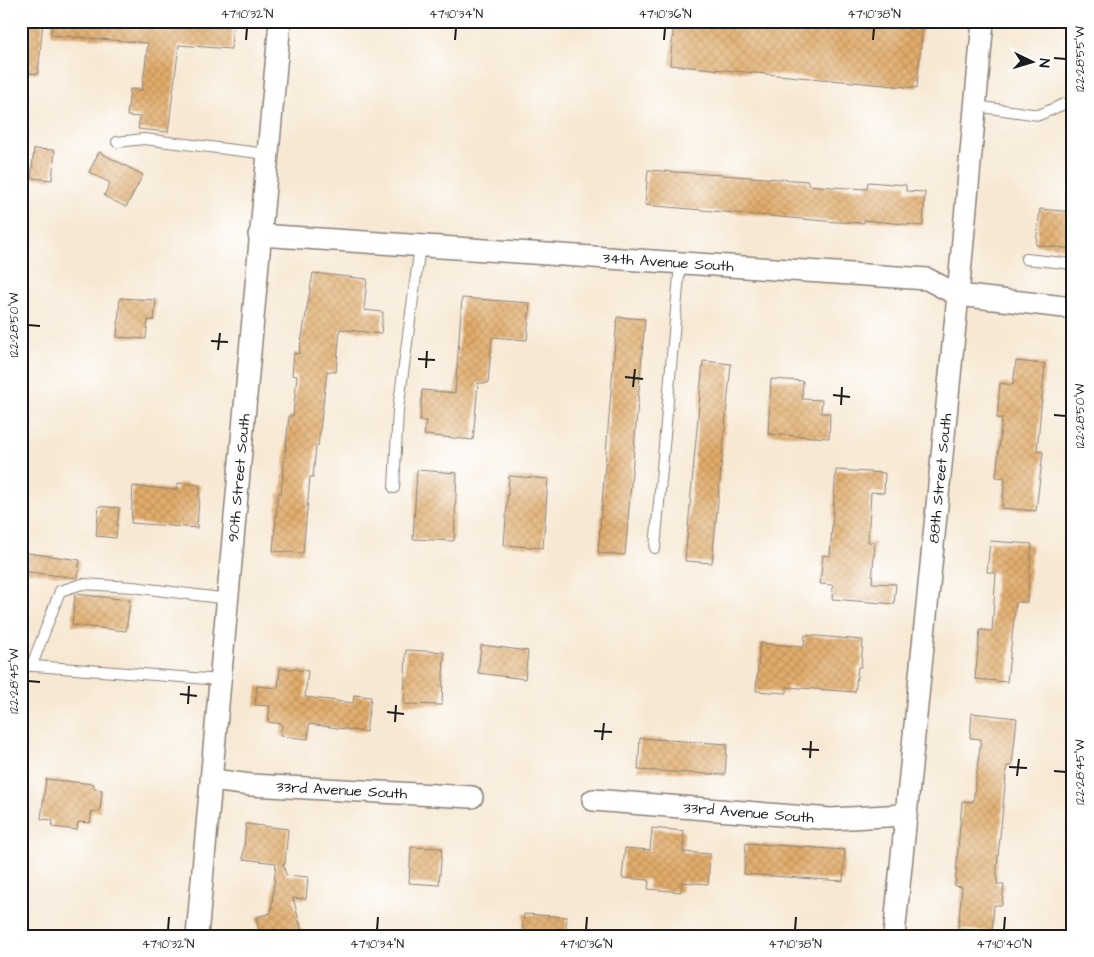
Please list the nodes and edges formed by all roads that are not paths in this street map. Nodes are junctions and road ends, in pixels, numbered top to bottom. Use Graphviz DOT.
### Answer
graph roads {
  1 [pos="280,21"];
  2 [pos="983,21"];
  3 [pos="1073,103"];
  4 [pos="975,106"];
  5 [pos="117,142"];
  6 [pos="267,154"];
  7 [pos="259,235"];
  8 [pos="420,246"];
  9 [pos="1026,259"];
  10 [pos="680,264"];
  11 [pos="1073,264"];
  12 [pos="958,295"];
  13 [pos="1073,308"];
  14 [pos="394,488"];
  15 [pos="655,548"];
  16 [pos="228,599"];
  17 [pos="26,665"];
  18 [pos="221,680"];
  19 [pos="212,780"];
  20 [pos="472,797"];
  21 [pos="593,800"];
  22 [pos="905,815"];
  23 [pos="197,936"];
  24 [pos="894,936"];
  1 -- 6 [label="street, 90th Street South"];
  2 -- 4 [label="street, 88th Street South"];
  3 -- 4 [label="lane"];
  4 -- 12 [label="street, 88th Street South"];
  5 -- 6 [label="lane"];
  6 -- 7 [label="street, 90th Street South"];
  7 -- 8 [label="street, 34th Avenue South"];
  7 -- 16 [label="street, 90th Street South"];
  8 -- 10 [label="street, 34th Avenue South"];
  8 -- 14 [label="lane"];
  9 -- 11 [label="lane"];
  10 -- 12 [label="street, 34th Avenue South"];
  10 -- 15 [label="lane"];
  12 -- 13 [label="street, 34th Avenue South"];
  12 -- 22 [label="street, 88th Street South"];
  16 -- 17 [label="lane"];
  16 -- 18 [label="street, 90th Street South"];
  17 -- 18 [label="lane"];
  18 -- 19 [label="street, 90th Street South"];
  19 -- 20 [label="street, 33rd Avenue South"];
  19 -- 23 [label="street, 90th Street South"];
  21 -- 22 [label="street, 33rd Avenue South"];
  22 -- 24 [label="street, 88th Street South"];
}
